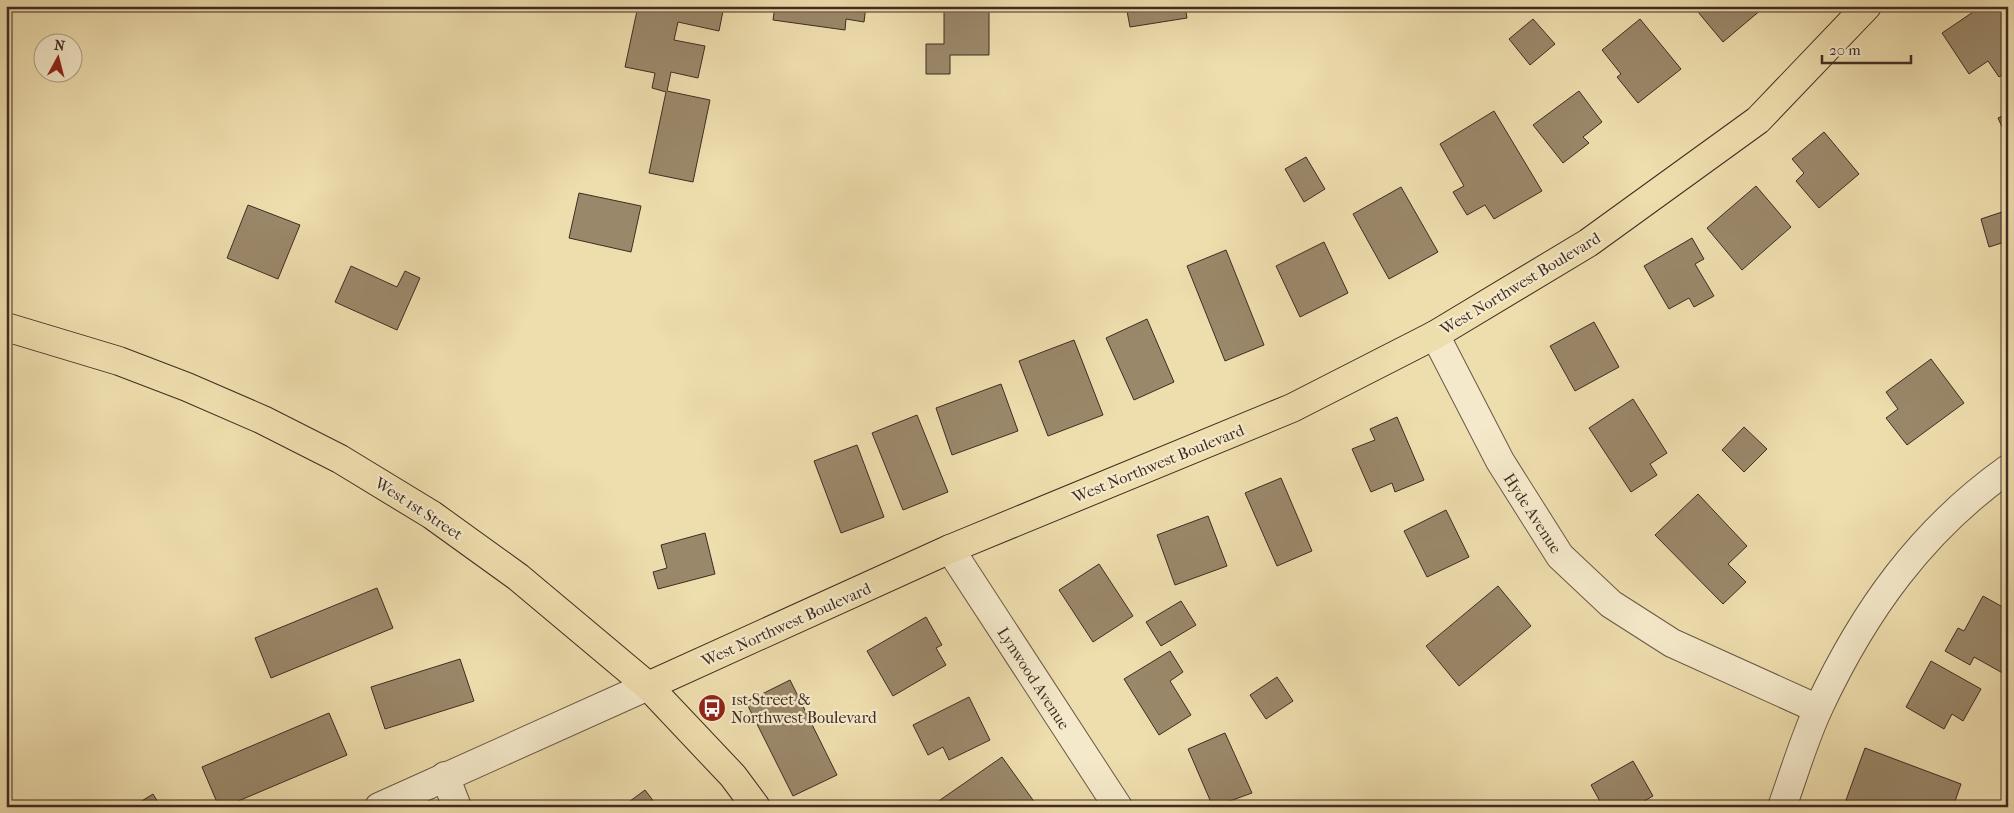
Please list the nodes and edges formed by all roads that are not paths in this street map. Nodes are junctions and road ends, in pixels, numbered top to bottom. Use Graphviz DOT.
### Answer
graph roads {
  1 [pos="1867,6"];
  2 [pos="6,327"];
  3 [pos="1435,334"];
  4 [pos="2008,469"];
  5 [pos="950,549"];
  6 [pos="648,686"];
  7 [pos="1818,709"];
  8 [pos="445,776"];
  9 [pos="379,807"];
  10 [pos="457,807"];
  11 [pos="756,807"];
  12 [pos="1118,807"];
  13 [pos="1782,807"];
  1 -- 3 [label="main road, West Northwest Boulevard"];
  2 -- 6 [label="main road, West 1st Street"];
  3 -- 5 [label="main road, West Northwest Boulevard"];
  3 -- 7 [label="street, Hyde Avenue"];
  4 -- 7 [label="street"];
  5 -- 6 [label="main road, West Northwest Boulevard"];
  5 -- 12 [label="street, Lynwood Avenue"];
  6 -- 8 [label="street, West Northwest Boulevard"];
  6 -- 11 [label="main road, West 1st Street"];
  7 -- 13 [label="street"];
  8 -- 9 [label="street, West Northwest Boulevard"];
  8 -- 10 [label="street"];
}
